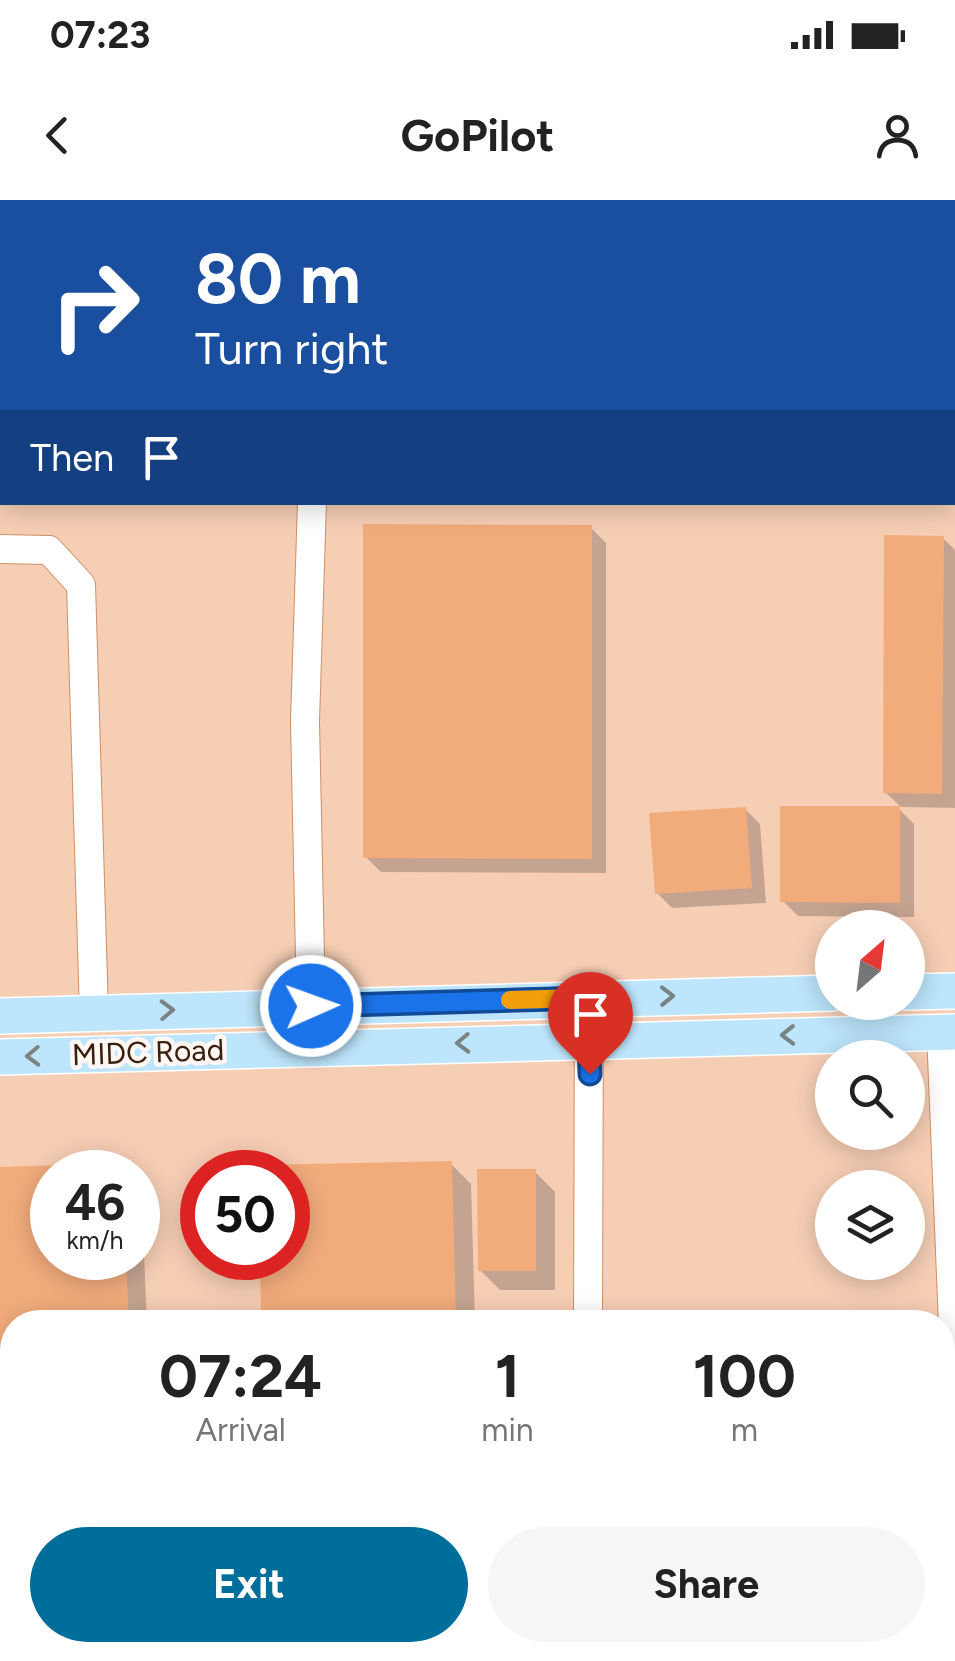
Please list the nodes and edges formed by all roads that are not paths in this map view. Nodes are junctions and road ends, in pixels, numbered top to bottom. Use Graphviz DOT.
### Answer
graph roads {
  1 [pos="312,505"];
  2 [pos="0,549"];
  3 [pos="955,991"];
  4 [pos="925,992"];
  5 [pos="815,993"];
  6 [pos="588,998"];
  7 [pos="311,1006"];
  8 [pos="94,1013"];
  9 [pos="0,1016"];
  10 [pos="948,1032"];
  11 [pos="590,1039"];
  12 [pos="0,1056"];
  13 [pos="588,1310"];
  14 [pos="954,1310"];
  1 -- 7 [label="street"];
  2 -- 8 [label="street"];
  3 -- 4 [label="main road"];
  6 -- 5 [label="main road, MIDC Road, one-way"];
  6 -- 7 [label="main road, MIDC Road"];
  6 -- 11 [label="street"];
  8 -- 7 [label="main road, MIDC Road, one-way"];
  8 -- 9 [label="main road, MIDC Road"];
  10 -- 11 [label="main road, MIDC Road, one-way"];
  10 -- 14 [label="street"];
  11 -- 12 [label="main road, MIDC Road, one-way"];
  11 -- 13 [label="street"];
}
